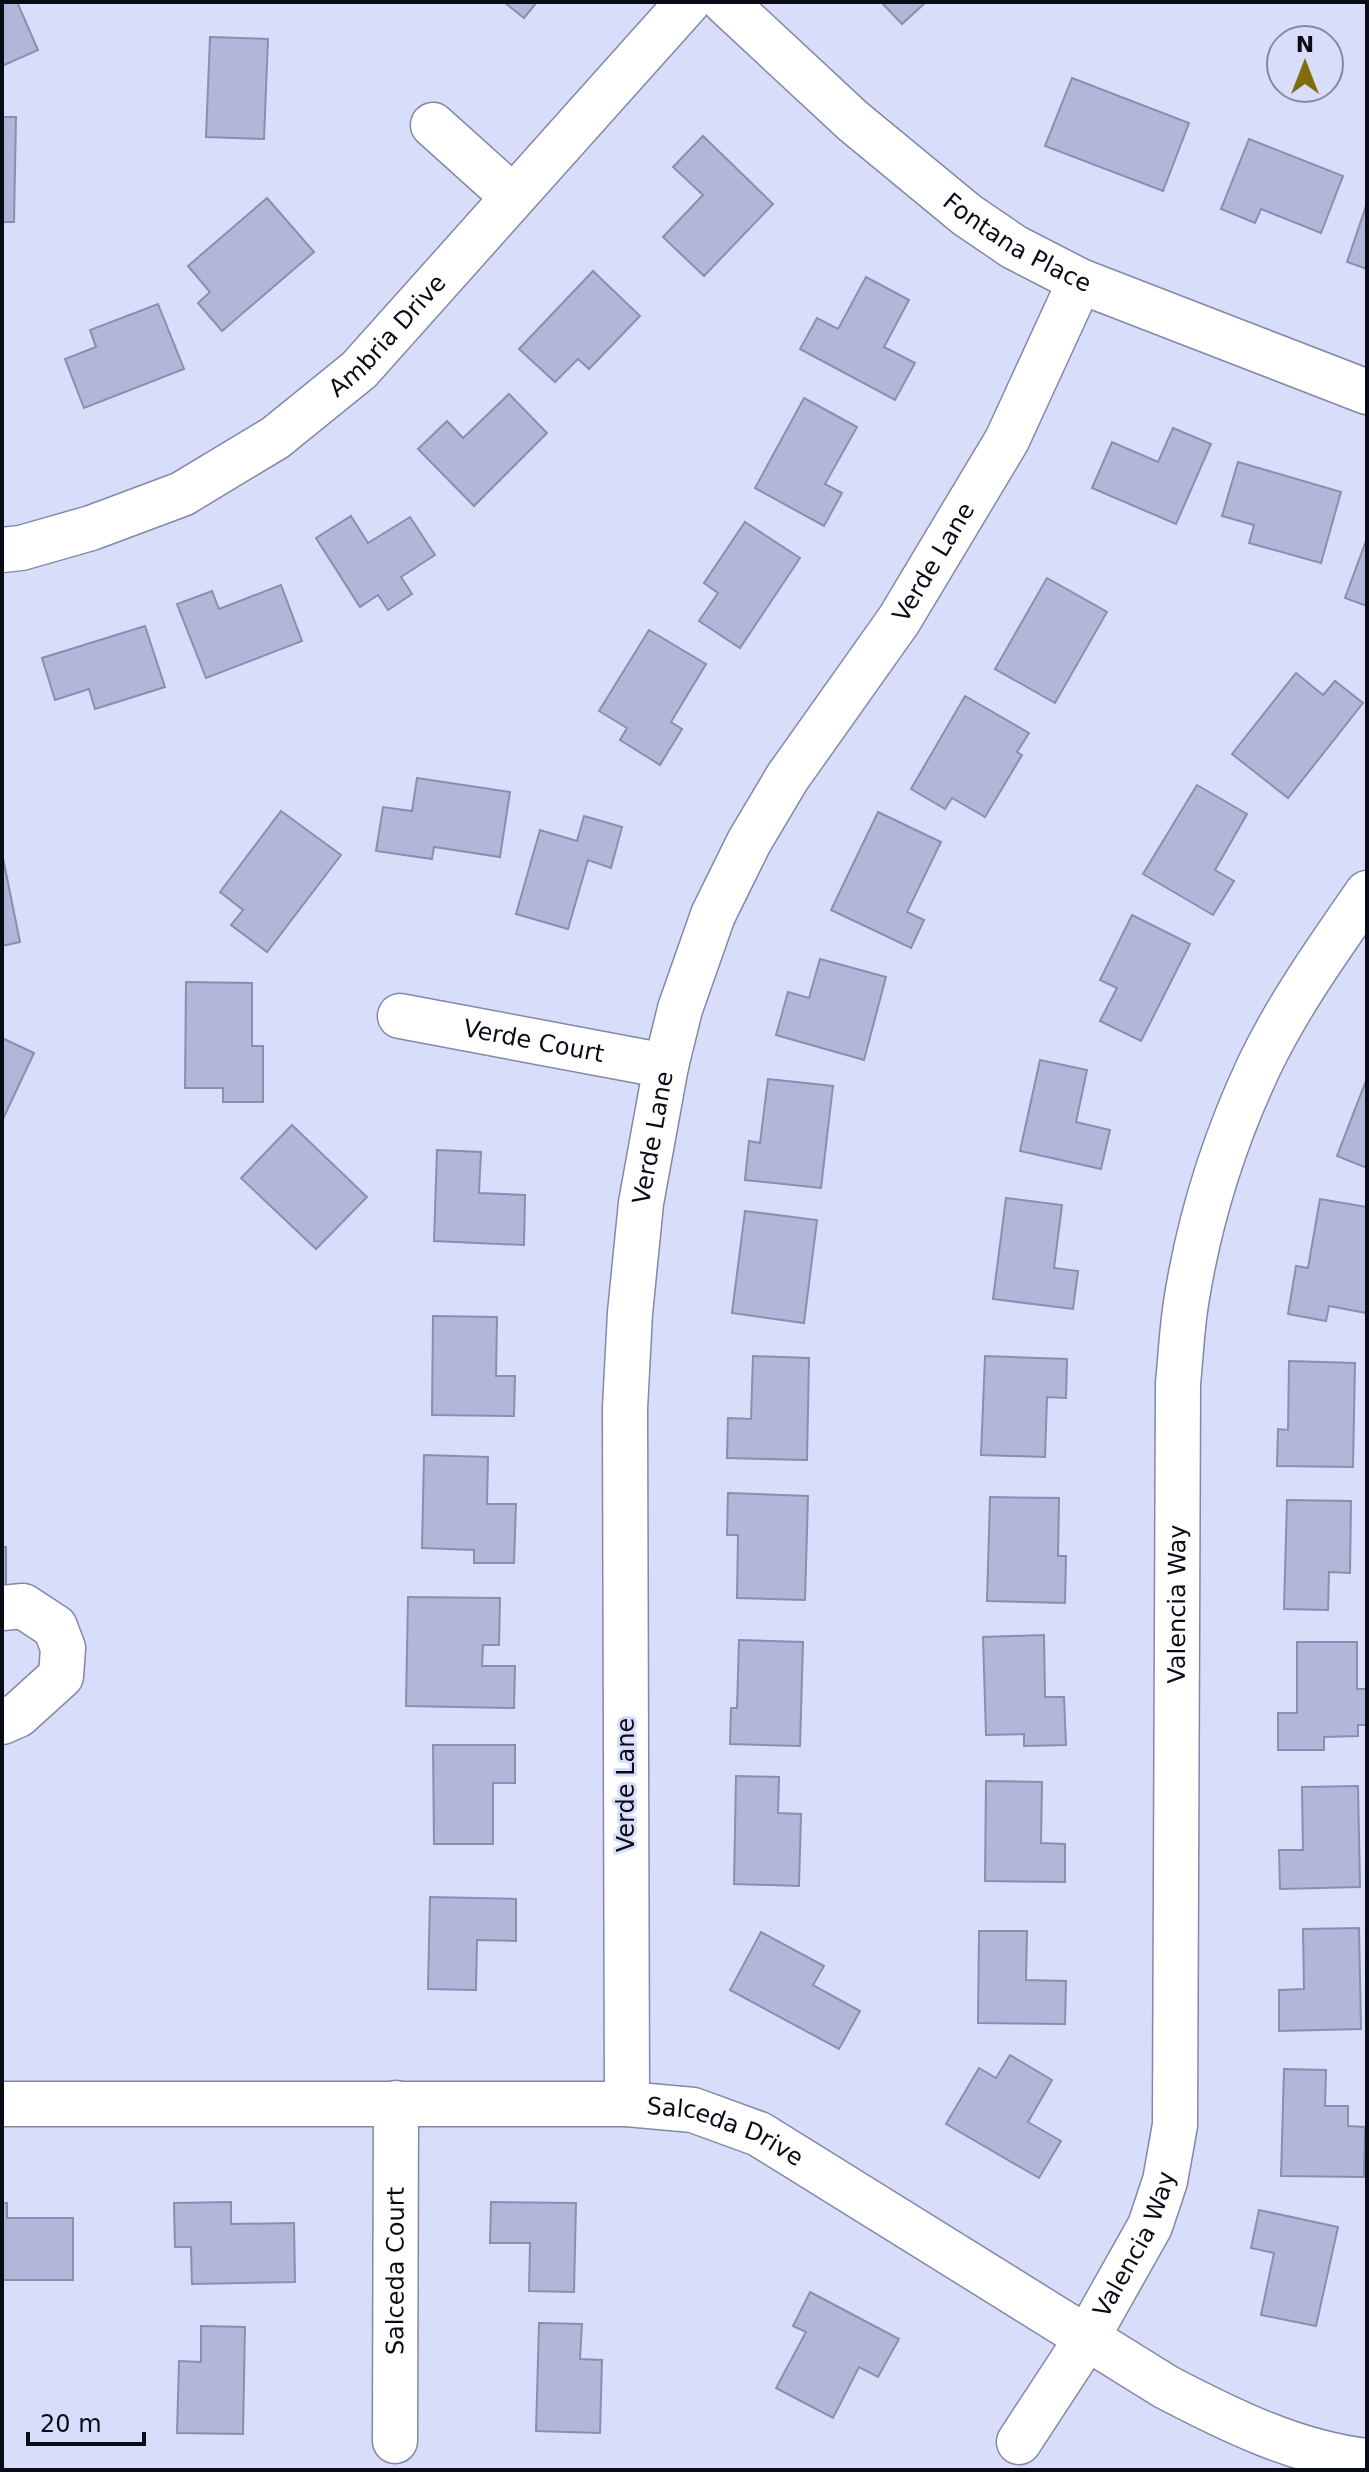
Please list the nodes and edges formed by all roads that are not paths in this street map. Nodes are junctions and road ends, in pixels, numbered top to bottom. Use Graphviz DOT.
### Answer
graph roads {
  1 [pos="688,2"];
  2 [pos="725,2"];
  3 [pos="433,125"];
  4 [pos="513,197"];
  5 [pos="1080,281"];
  6 [pos="1367,392"];
  7 [pos="2,550"];
  8 [pos="1367,893"];
  9 [pos="400,1016"];
  10 [pos="666,1066"];
  11 [pos="2,1608"];
  12 [pos="2,1722"];
  13 [pos="396,2103"];
  14 [pos="2,2104"];
  15 [pos="627,2104"];
  16 [pos="1087,2338"];
  17 [pos="395,2441"];
  18 [pos="1019,2442"];
  19 [pos="1367,2461"];
  1 -- 4 [label="street, Ambria Drive"];
  2 -- 5 [label="street, Fontana Place"];
  3 -- 4 [label="street"];
  4 -- 7 [label="street, Ambria Drive"];
  5 -- 6 [label="street, Fontana Place"];
  5 -- 10 [label="street, Verde Lane"];
  8 -- 16 [label="street, Valencia Way"];
  9 -- 10 [label="street, Verde Court"];
  10 -- 15 [label="street, Verde Lane"];
  11 -- 12 [label="street"];
  13 -- 14 [label="street, Salceda Drive"];
  13 -- 15 [label="street, Salceda Drive"];
  13 -- 17 [label="street, Salceda Court"];
  15 -- 16 [label="street, Salceda Drive"];
  16 -- 18 [label="street, Valencia Way"];
  16 -- 19 [label="street, Salceda Drive"];
}
